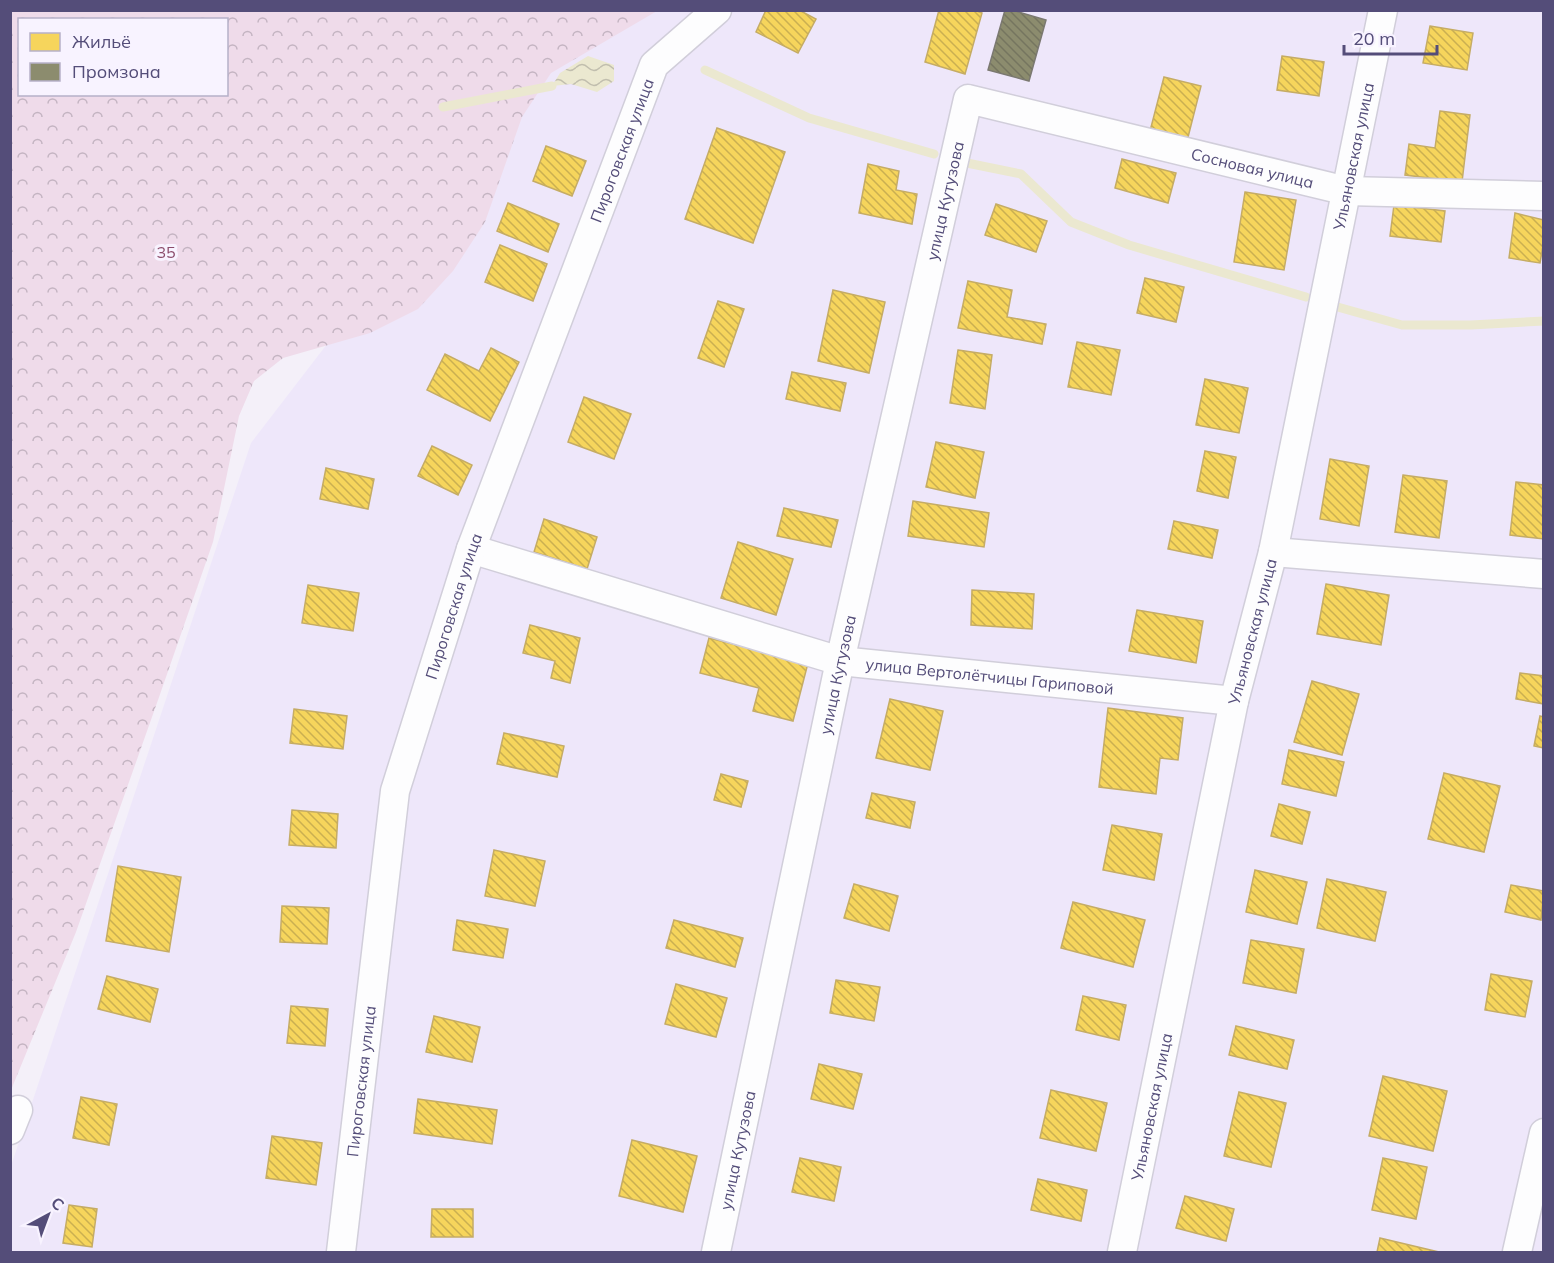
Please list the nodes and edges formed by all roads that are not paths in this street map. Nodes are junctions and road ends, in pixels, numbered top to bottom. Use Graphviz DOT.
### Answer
graph roads {
  1 [pos="717,10"];
  2 [pos="1383,10"];
  3 [pos="968,99"];
  4 [pos="1347,191"];
  5 [pos="1544,196"];
  6 [pos="471,549"];
  7 [pos="1273,552"];
  8 [pos="1544,574"];
  9 [pos="840,661"];
  10 [pos="1234,701"];
  11 [pos="1544,1133"];
  12 [pos="341,1252"];
  13 [pos="716,1252"];
  14 [pos="1122,1252"];
  15 [pos="1517,1252"];
  1 -- 6 [label="street, Пироговская улица"];
  2 -- 4 [label="street, Ульяновская улица"];
  3 -- 4 [label="street, Сосновая улица"];
  3 -- 9 [label="street, улица Кутузова"];
  4 -- 5 [label="street, Сосновая улица"];
  4 -- 7 [label="street, Ульяновская улица"];
  6 -- 9 [label="street, улица Вертолётчицы Гариповой"];
  6 -- 12 [label="street, Пироговская улица"];
  7 -- 8 [label="street"];
  7 -- 10 [label="street, Ульяновская улица"];
  9 -- 10 [label="street, улица Вертолётчицы Гариповой"];
  9 -- 13 [label="street, улица Кутузова"];
  10 -- 14 [label="street, Ульяновская улица"];
  11 -- 15 [label="street"];
}
